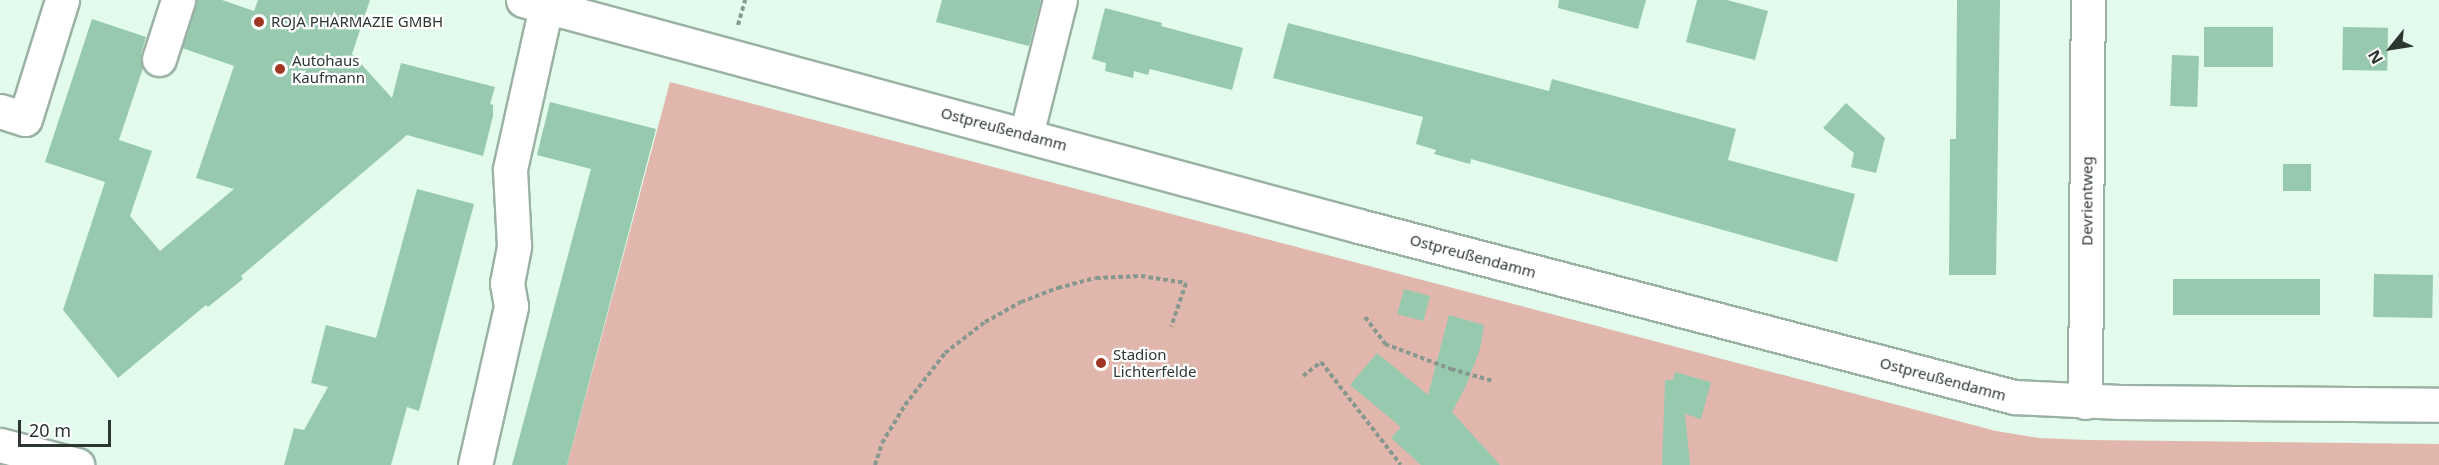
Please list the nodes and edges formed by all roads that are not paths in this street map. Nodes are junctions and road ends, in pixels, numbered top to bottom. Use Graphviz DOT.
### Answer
graph roads {
  1 [pos="62,0"];
  2 [pos="178,0"];
  3 [pos="1060,0"];
  4 [pos="2088,0"];
  5 [pos="535,3"];
  6 [pos="159,58"];
  7 [pos="0,111"];
  8 [pos="1026,135"];
  9 [pos="2085,402"];
  10 [pos="2439,405"];
  11 [pos="0,445"];
  12 [pos="77,465"];
  13 [pos="475,465"];
  1 -- 7 [label="street"];
  2 -- 6 [label="street"];
  3 -- 8 [label="street"];
  4 -- 9 [label="street, Devrientweg"];
  5 -- 8 [label="street, Ostpreußendamm"];
  5 -- 13 [label="street"];
  8 -- 9 [label="street, Ostpreußendamm"];
  9 -- 10 [label="street, Ostpreußendamm"];
  11 -- 12 [label="street"];
}
